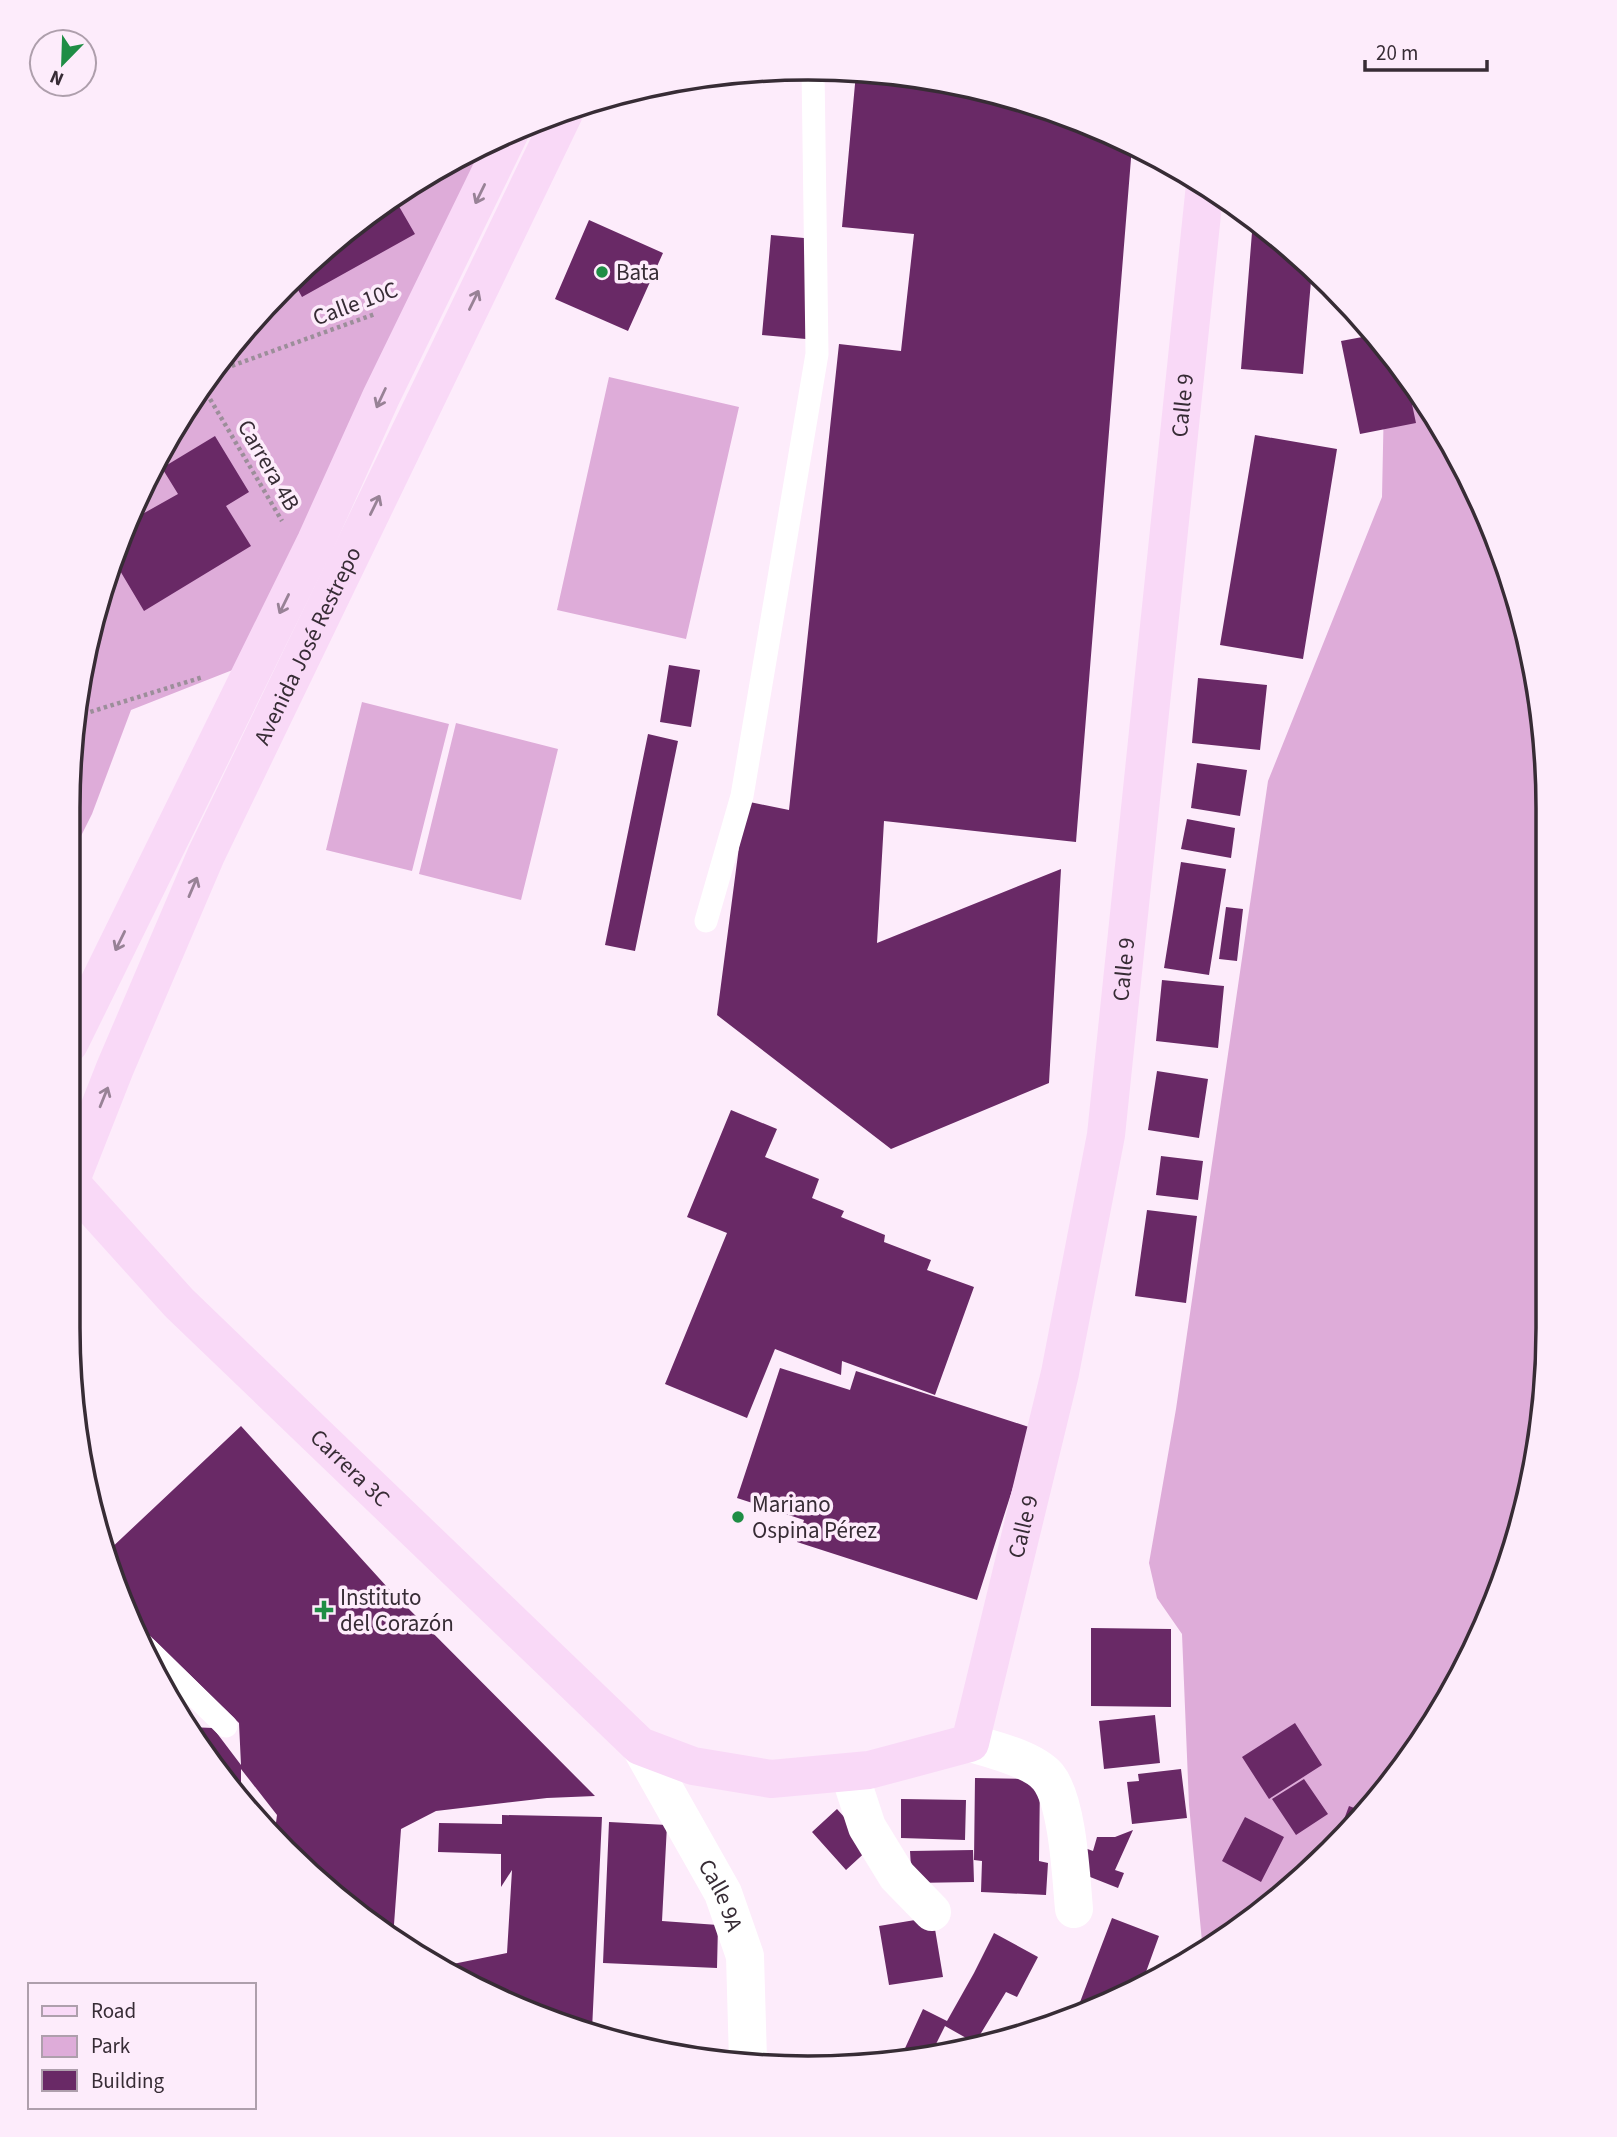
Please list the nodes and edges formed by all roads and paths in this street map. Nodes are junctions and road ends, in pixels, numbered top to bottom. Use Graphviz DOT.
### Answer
graph roads {
  1 [pos="813,80"];
  2 [pos="558,125"];
  3 [pos="501,149"];
  4 [pos="1204,197"];
  5 [pos="430,294"];
  6 [pos="230,367"];
  7 [pos="208,396"];
  8 [pos="305,561"];
  9 [pos="258,660"];
  10 [pos="87,713"];
  11 [pos="706,921"];
  12 [pos="80,1022"];
  13 [pos="80,1156"];
  14 [pos="80,1195"];
  15 [pos="164,1666"];
  16 [pos="226,1726"];
  17 [pos="970,1743"];
  18 [pos="640,1746"];
  19 [pos="849,1772"];
  20 [pos="1074,1909"];
  21 [pos="932,1912"];
  22 [pos="747,2054"];
  1 -- 11 [label="lane"];
  13 -- 2 [label="street, Avenida José Restrepo, one-way"];
  3 -- 5 [label="street, Avenida José Restrepo, one-way"];
  4 -- 17 [label="street, Calle 9"];
  5 -- 6 [label="path, Calle 10C"];
  5 -- 8 [label="street, Avenida José Restrepo, one-way"];
  7 -- 8 [label="path, Carrera 4B"];
  8 -- 9 [label="street, Avenida José Restrepo, one-way"];
  9 -- 10 [label="path"];
  9 -- 12 [label="street, Avenida José Restrepo, one-way"];
  14 -- 18 [label="street, Carrera 3C"];
  15 -- 16 [label="lane"];
  17 -- 19 [label="street"];
  17 -- 20 [label="street"];
  18 -- 19 [label="street"];
  18 -- 22 [label="street, Calle 9A"];
  19 -- 21 [label="street"];
}
